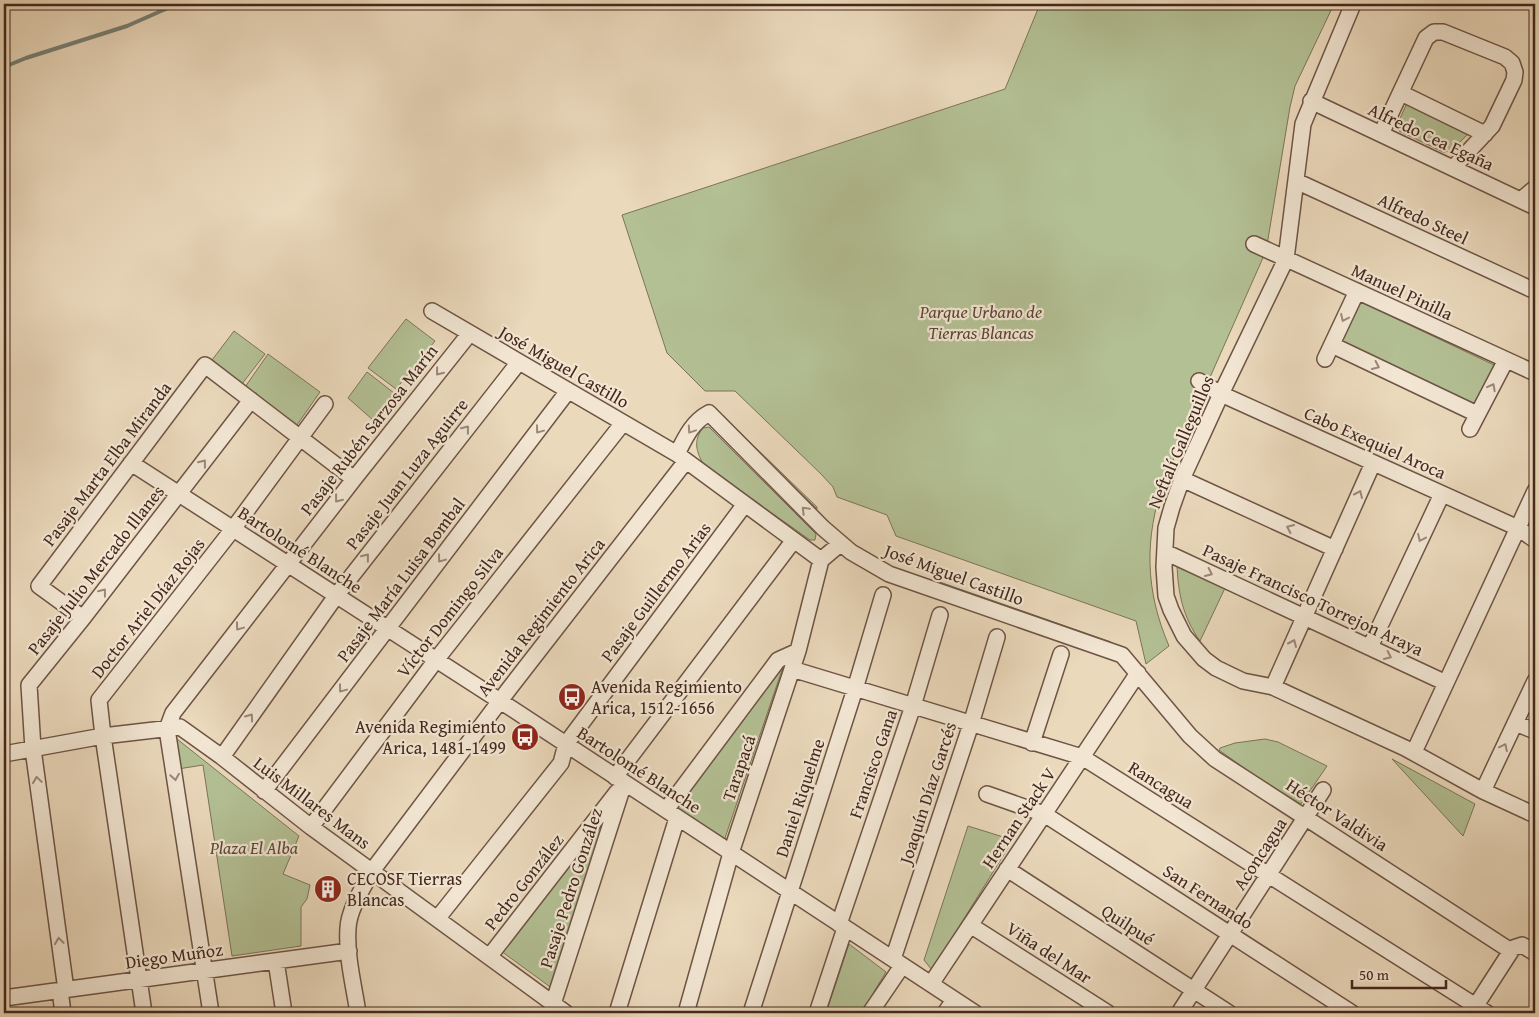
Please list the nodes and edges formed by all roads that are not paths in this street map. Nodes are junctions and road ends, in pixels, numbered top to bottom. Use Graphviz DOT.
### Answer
graph roads {
  1 [pos="1354,4"];
  2 [pos="1401,93"];
  3 [pos="1311,101"];
  4 [pos="1381,134"];
  5 [pos="1486,134"];
  6 [pos="1453,168"];
  7 [pos="1296,181"];
  8 [pos="1535,188"];
  9 [pos="1520,200"];
  10 [pos="1535,207"];
  11 [pos="1254,244"];
  12 [pos="1286,259"];
  13 [pos="1535,291"];
  14 [pos="1357,292"];
  15 [pos="432,312"];
  16 [pos="470,334"];
  17 [pos="1506,360"];
  18 [pos="519,362"];
  19 [pos="1535,374"];
  20 [pos="1198,381"];
  21 [pos="568,391"];
  22 [pos="1220,394"];
  23 [pos="251,400"];
  24 [pos="325,404"];
  25 [pos="1477,414"];
  26 [pos="623,423"];
  27 [pos="1470,429"];
  28 [pos="300,438"];
  29 [pos="681,458"];
  30 [pos="131,463"];
  31 [pos="1373,463"];
  32 [pos="354,479"];
  33 [pos="1182,479"];
  34 [pos="1535,491"];
  35 [pos="179,494"];
  36 [pos="1442,494"];
  37 [pos="745,504"];
  38 [pos="1518,528"];
  39 [pos="233,529"];
  40 [pos="794,540"];
  41 [pos="1535,540"];
  42 [pos="840,544"];
  43 [pos="1335,549"];
  44 [pos="1165,552"];
  45 [pos="821,560"];
  46 [pos="287,564"];
  47 [pos="883,595"];
  48 [pos="336,596"];
  49 [pos="940,615"];
  50 [pos="1304,617"];
  51 [pos="83,618"];
  52 [pos="388,629"];
  53 [pos="998,637"];
  54 [pos="1370,648"];
  55 [pos="798,651"];
  56 [pos="1061,654"];
  57 [pos="436,660"];
  58 [pos="792,669"];
  59 [pos="1138,673"];
  60 [pos="1535,681"];
  61 [pos="1446,683"];
  62 [pos="1273,687"];
  63 [pos="855,689"];
  64 [pos="500,701"];
  65 [pos="913,706"];
  66 [pos="1516,723"];
  67 [pos="971,724"];
  68 [pos="167,729"];
  69 [pos="1535,731"];
  70 [pos="103,736"];
  71 [pos="1032,743"];
  72 [pos="566,744"];
  73 [pos="33,749"];
  74 [pos="1414,752"];
  75 [pos="4,754"];
  76 [pos="222,757"];
  77 [pos="1082,758"];
  78 [pos="619,780"];
  79 [pos="264,790"];
  80 [pos="1323,790"];
  81 [pos="1483,791"];
  82 [pos="987,794"];
  83 [pos="672,814"];
  84 [pos="1044,814"];
  85 [pos="1535,815"];
  86 [pos="1306,817"];
  87 [pos="311,827"];
  88 [pos="731,853"];
  89 [pos="1007,869"];
  90 [pos="372,871"];
  91 [pos="1268,876"];
  92 [pos="790,892"];
  93 [pos="437,919"];
  94 [pos="970,925"];
  95 [pos="842,926"];
  96 [pos="1230,934"];
  97 [pos="349,951"];
  98 [pos="1511,951"];
  99 [pos="1535,953"];
  100 [pos="490,957"];
  101 [pos="276,961"];
  102 [pos="898,962"];
  103 [pos="204,971"];
  104 [pos="139,980"];
  105 [pos="930,984"];
  106 [pos="63,990"];
  107 [pos="1194,990"];
  108 [pos="4,998"];
  109 [pos="954,1000"];
  110 [pos="554,1004"];
  111 [pos="1478,1011"];
  112 [pos="63,1013"];
  113 [pos="144,1013"];
  114 [pos="211,1013"];
  115 [pos="284,1013"];
  116 [pos="358,1013"];
  117 [pos="566,1013"];
  118 [pos="617,1013"];
  119 [pos="686,1013"];
  120 [pos="751,1013"];
  121 [pos="816,1013"];
  122 [pos="870,1013"];
  123 [pos="945,1013"];
  124 [pos="974,1013"];
  125 [pos="1108,1013"];
  126 [pos="1179,1013"];
  127 [pos="1229,1013"];
  128 [pos="1352,1013"];
  1 -- 3 [label="street, Neftalí Galleguillos"];
  2 -- 4 [label="street"];
  2 -- 5 [label="street"];
  2 -- 5 [label="street"];
  3 -- 4 [label="street, Alfredo Cea Egaña"];
  3 -- 7 [label="street, Neftalí Galleguillos"];
  4 -- 6 [label="street, Alfredo Cea Egaña"];
  5 -- 6 [label="street"];
  6 -- 9 [label="street, Alfredo Cea Egaña"];
  7 -- 12 [label="street, Neftalí Galleguillos"];
  7 -- 13 [label="street, Alfredo Steel"];
  8 -- 9 [label="street"];
  9 -- 10 [label="street, Alfredo Cea Egaña"];
  11 -- 12 [label="street, Manuel Pinilla"];
  12 -- 14 [label="street, Manuel Pinilla"];
  12 -- 22 [label="street, Neftalí Galleguillos"];
  14 -- 17 [label="street, Manuel Pinilla"];
  14 -- 25 [label="street, one-way"];
  15 -- 16 [label="street, José Miguel Castillo"];
  16 -- 18 [label="street, José Miguel Castillo"];
  16 -- 32 [label="street, Pasaje Rubén Sarzosa Marín, one-way"];
  17 -- 19 [label="street, Manuel Pinilla"];
  25 -- 17 [label="street, one-way"];
  18 -- 21 [label="street, José Miguel Castillo"];
  48 -- 18 [label="street, Pasaje Juan Luza Aguirre, one-way"];
  20 -- 22 [label="street, Cabo Exequiel Aroca"];
  21 -- 26 [label="street, José Miguel Castillo"];
  21 -- 52 [label="street, Pasaje María Luisa Bombal, one-way"];
  22 -- 31 [label="street, Cabo Exequiel Aroca"];
  22 -- 33 [label="street, Neftalí Galleguillos"];
  23 -- 28 [label="street"];
  23 -- 30 [label="street, Pasaje Marta Elba Miranda"];
  35 -- 23 [label="street, Pasaje Julio Mercado Illanes, one-way"];
  24 -- 28 [label="street, Doctor Ariel Díaz Rojas"];
  25 -- 27 [label="street"];
  26 -- 29 [label="street, José Miguel Castillo"];
  26 -- 57 [label="street, Víctor Domingo Silva"];
  28 -- 32 [label="street"];
  28 -- 39 [label="street, Doctor Ariel Díaz Rojas"];
  29 -- 37 [label="street, José Miguel Castillo"];
  42 -- 29 [label="street, José Miguel Castillo, one-way"];
  29 -- 64 [label="street, Avenida Regimiento Arica"];
  30 -- 35 [label="street, Bartolomé Blanche"];
  30 -- 51 [label="street, Pasaje Marta Elba Miranda"];
  31 -- 36 [label="street, Cabo Exequiel Aroca"];
  43 -- 31 [label="street, one-way"];
  32 -- 46 [label="street, Pasaje Rubén Sarzosa Marín, one-way"];
  43 -- 33 [label="street, one-way"];
  33 -- 44 [label="street, Neftalí Galleguillos"];
  34 -- 38 [label="street"];
  35 -- 39 [label="street, Bartolomé Blanche"];
  51 -- 35 [label="street, Pasaje Julio Mercado Illanes, one-way"];
  36 -- 38 [label="street, Cabo Exequiel Aroca"];
  36 -- 54 [label="street, one-way"];
  37 -- 40 [label="street, José Miguel Castillo"];
  37 -- 72 [label="street, Pasaje Guillermo Arias"];
  38 -- 41 [label="street, Cabo Exequiel Aroca"];
  38 -- 61 [label="street"];
  39 -- 46 [label="street, Bartolomé Blanche"];
  39 -- 70 [label="street, Doctor Ariel Díaz Rojas"];
  40 -- 45 [label="street, José Miguel Castillo"];
  40 -- 78 [label="street, Pasaje Pedro González"];
  42 -- 45 [label="street"];
  42 -- 59 [label="street, José Miguel Castillo"];
  43 -- 50 [label="street"];
  44 -- 50 [label="street, Pasaje Francisco Torrejon Araya, one-way"];
  44 -- 62 [label="street, Neftalí Galleguillos"];
  45 -- 55 [label="street, Tarapacá"];
  46 -- 48 [label="street, Bartolomé Blanche"];
  46 -- 68 [label="street, Pasaje Rubén Sarzosa Marín, one-way"];
  47 -- 63 [label="street, Daniel Riquelme"];
  48 -- 52 [label="street, Bartolomé Blanche"];
  76 -- 48 [label="street, Pasaje Juan Luza Aguirre, one-way"];
  49 -- 65 [label="street, Francisco Gana"];
  50 -- 54 [label="street, Pasaje Francisco Torrejon Araya"];
  62 -- 50 [label="street, one-way"];
  51 -- 73 [label="street, Pasaje Julio Mercado Illanes"];
  52 -- 57 [label="street, Bartolomé Blanche"];
  52 -- 79 [label="street, Pasaje María Luisa Bombal, one-way"];
  53 -- 67 [label="street, Joaquín Díaz Garcés"];
  54 -- 61 [label="street, Pasaje Francisco Torrejon Araya, one-way"];
  55 -- 58 [label="street, Tarapacá"];
  55 -- 83 [label="street"];
  56 -- 71 [label="street"];
  57 -- 64 [label="street, Bartolomé Blanche"];
  57 -- 87 [label="street, Víctor Domingo Silva"];
  58 -- 63 [label="street, Rancagua"];
  58 -- 88 [label="street, Tarapacá"];
  59 -- 77 [label="street, Hernan Stack V"];
  59 -- 86 [label="street, Héctor Valdivia"];
  60 -- 66 [label="street"];
  61 -- 74 [label="street"];
  62 -- 74 [label="street, Neftalí Galleguillos"];
  63 -- 65 [label="street, Rancagua"];
  63 -- 92 [label="street, Daniel Riquelme"];
  64 -- 72 [label="street, Bartolomé Blanche"];
  64 -- 90 [label="street, Avenida Regimiento Arica"];
  65 -- 67 [label="street, Rancagua"];
  65 -- 95 [label="street, Francisco Gana"];
  66 -- 69 [label="street"];
  81 -- 66 [label="street, one-way"];
  67 -- 71 [label="street, Rancagua"];
  67 -- 102 [label="street, Joaquín Díaz Garcés"];
  68 -- 70 [label="street, Luis Millares Mans"];
  68 -- 76 [label="street, Luis Millares Mans"];
  68 -- 103 [label="street, one-way"];
  70 -- 73 [label="street, Luis Millares Mans"];
  70 -- 104 [label="street, Doctor Ariel Díaz Rojas"];
  71 -- 77 [label="street, Rancagua"];
  72 -- 78 [label="street, Bartolomé Blanche"];
  72 -- 93 [label="street, Pasaje Guillermo Arias"];
  73 -- 75 [label="street, Luis Millares Mans"];
  106 -- 73 [label="street, Pasaje Julio Mercado Illanes, one-way"];
  74 -- 81 [label="street, Neftalí Galleguillos"];
  76 -- 79 [label="street, Luis Millares Mans"];
  77 -- 84 [label="street, Hernan Stack V"];
  77 -- 91 [label="street, Rancagua"];
  78 -- 83 [label="street, Bartolomé Blanche"];
  78 -- 100 [label="street, Pedro González"];
  78 -- 110 [label="street, Pasaje Pedro González"];
  79 -- 87 [label="street, Luis Millares Mans"];
  80 -- 86 [label="street, Aconcagua"];
  81 -- 85 [label="street, Neftalí Galleguillos"];
  82 -- 84 [label="street, San Fernando"];
  83 -- 88 [label="street, Bartolomé Blanche"];
  83 -- 118 [label="street"];
  84 -- 89 [label="street, Hernan Stack V"];
  84 -- 96 [label="street, San Fernando"];
  86 -- 91 [label="street, Aconcagua"];
  86 -- 98 [label="street, Héctor Valdivia"];
  87 -- 90 [label="street, Luis Millares Mans"];
  88 -- 92 [label="street, Bartolomé Blanche"];
  88 -- 119 [label="street, Tarapacá"];
  89 -- 94 [label="street, Hernan Stack V"];
  89 -- 107 [label="street, Quilpué"];
  90 -- 93 [label="street, Luis Millares Mans"];
  90 -- 97 [label="street, Avenida Regimiento Arica"];
  91 -- 96 [label="street, Aconcagua"];
  91 -- 111 [label="street, Rancagua"];
  92 -- 95 [label="street, Bartolomé Blanche"];
  92 -- 120 [label="street, Daniel Riquelme"];
  93 -- 100 [label="street, Luis Millares Mans"];
  94 -- 105 [label="street, Hernan Stack V"];
  94 -- 125 [label="street, Viña del Mar"];
  95 -- 102 [label="street, Bartolomé Blanche"];
  95 -- 121 [label="street, Francisco Gana"];
  96 -- 107 [label="street, Aconcagua"];
  96 -- 128 [label="street, San Fernando"];
  97 -- 101 [label="street, Diego Muñoz"];
  97 -- 116 [label="street, Avenida Regimiento Arica"];
  98 -- 99 [label="street"];
  98 -- 111 [label="street"];
  100 -- 110 [label="street, Luis Millares Mans"];
  101 -- 103 [label="street, Diego Muñoz"];
  101 -- 115 [label="street"];
  102 -- 105 [label="street, Bartolomé Blanche"];
  102 -- 122 [label="street, Joaquín Díaz Garcés"];
  103 -- 104 [label="street, Diego Muñoz"];
  103 -- 114 [label="street"];
  104 -- 106 [label="street, Diego Muñoz"];
  104 -- 113 [label="street, Doctor Ariel Díaz Rojas"];
  105 -- 109 [label="street, Bartolomé Blanche"];
  106 -- 108 [label="street, Diego Muñoz"];
  106 -- 112 [label="street, Pasaje Julio Mercado Illanes"];
  107 -- 126 [label="street, Aconcagua"];
  107 -- 127 [label="street, Quilpué"];
  109 -- 123 [label="street"];
  109 -- 124 [label="street, Bartolomé Blanche"];
  110 -- 117 [label="street, Luis Millares Mans"];
}
